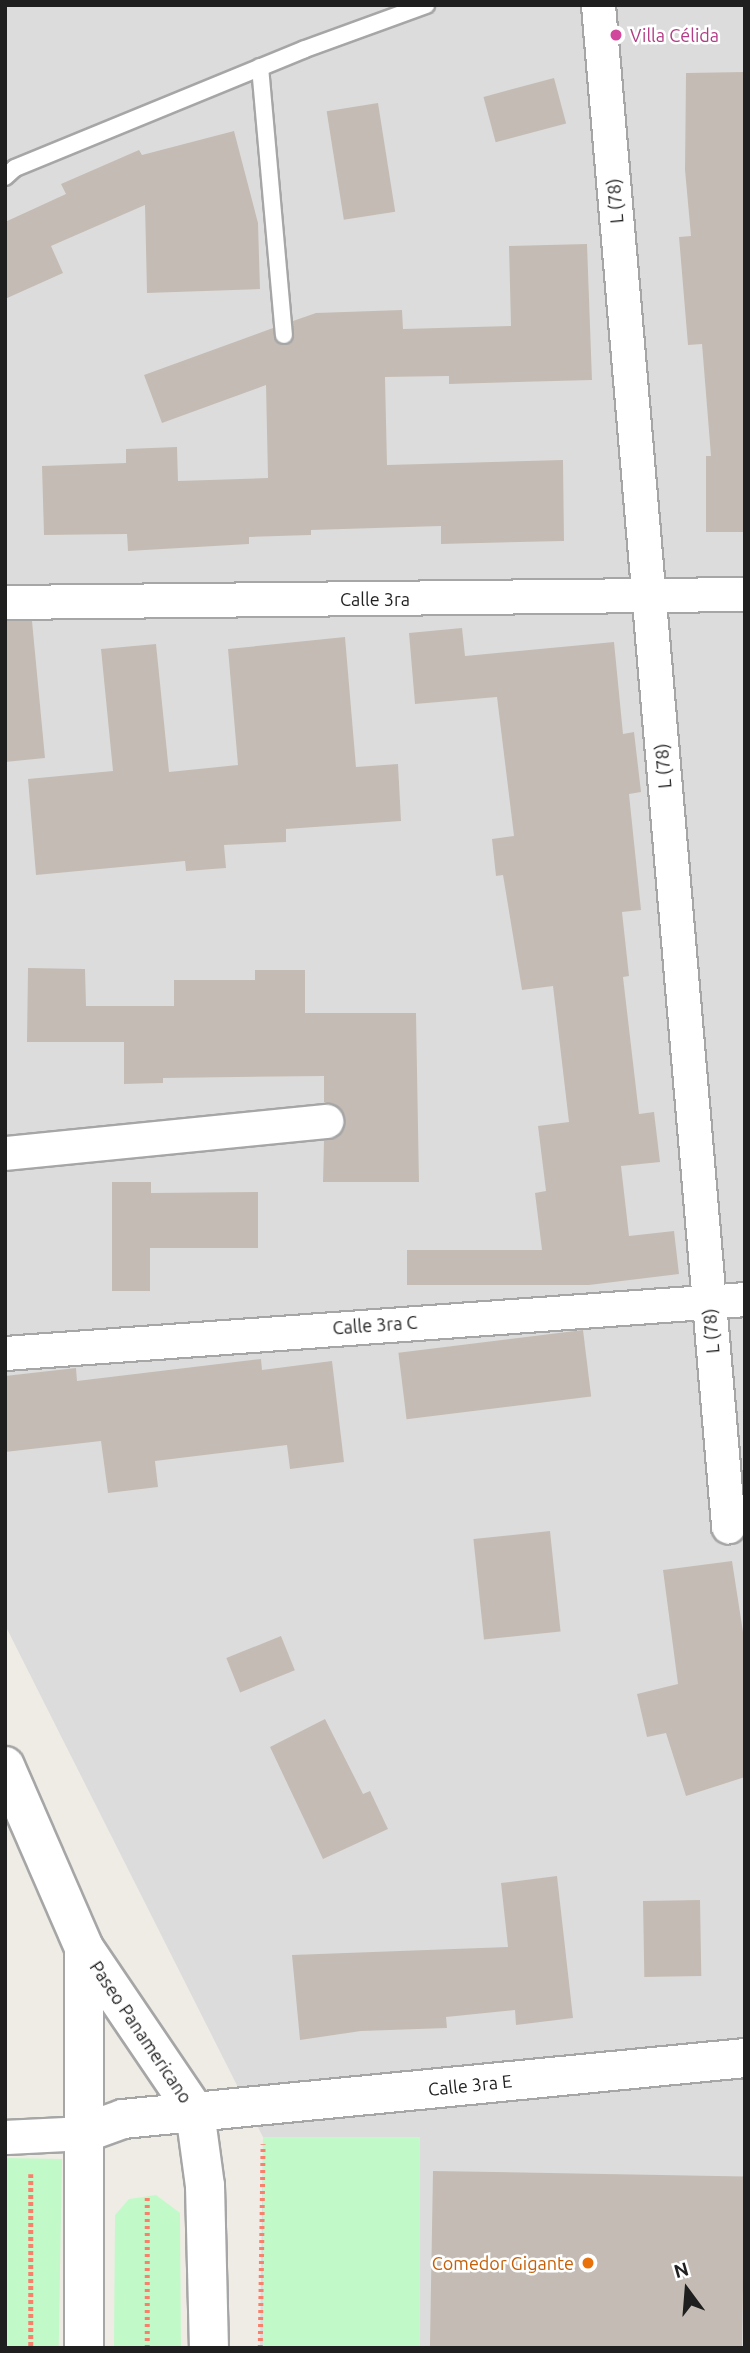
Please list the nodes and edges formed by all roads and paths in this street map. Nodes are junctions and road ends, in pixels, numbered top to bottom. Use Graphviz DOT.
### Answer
graph roads {
  1 [pos="426,5"];
  2 [pos="598,5"];
  3 [pos="260,68"];
  4 [pos="5,177"];
  5 [pos="284,335"];
  6 [pos="745,594"];
  7 [pos="649,597"];
  8 [pos="5,602"];
  9 [pos="326,1121"];
  10 [pos="5,1153"];
  11 [pos="745,1299"];
  12 [pos="708,1300"];
  13 [pos="5,1353"];
  14 [pos="728,1526"];
  15 [pos="5,1766"];
  16 [pos="84,1948"];
  17 [pos="745,2058"];
  18 [pos="261,2105"];
  19 [pos="195,2112"];
  20 [pos="84,2133"];
  21 [pos="18,2136"];
  22 [pos="147,2196"];
  23 [pos="31,2348"];
  24 [pos="84,2348"];
  25 [pos="147,2348"];
  26 [pos="209,2348"];
  27 [pos="260,2348"];
  1 -- 3 [label="lane"];
  2 -- 7 [label="street, L (78)"];
  3 -- 4 [label="lane"];
  3 -- 5 [label="lane"];
  6 -- 7 [label="street, Calle 3ra"];
  7 -- 8 [label="street, Calle 3ra"];
  7 -- 12 [label="street, L (78)"];
  9 -- 10 [label="street"];
  11 -- 12 [label="street, Calle 3ra C"];
  12 -- 13 [label="street, Calle 3ra C"];
  12 -- 14 [label="street, L (78)"];
  15 -- 16 [label="street"];
  16 -- 19 [label="street, Paseo Panamericano"];
  16 -- 20 [label="street, Paseo Panamericano"];
  17 -- 18 [label="street, Calle 3ra E"];
  18 -- 19 [label="street, Calle 3ra E"];
  18 -- 27 [label="path"];
  19 -- 20 [label="street, Calle 3ra E"];
  19 -- 26 [label="street, Paseo Panamericano"];
  20 -- 21 [label="street"];
  20 -- 24 [label="street, Paseo Panamericano"];
  21 -- 23 [label="path"];
  22 -- 25 [label="path"];
}
